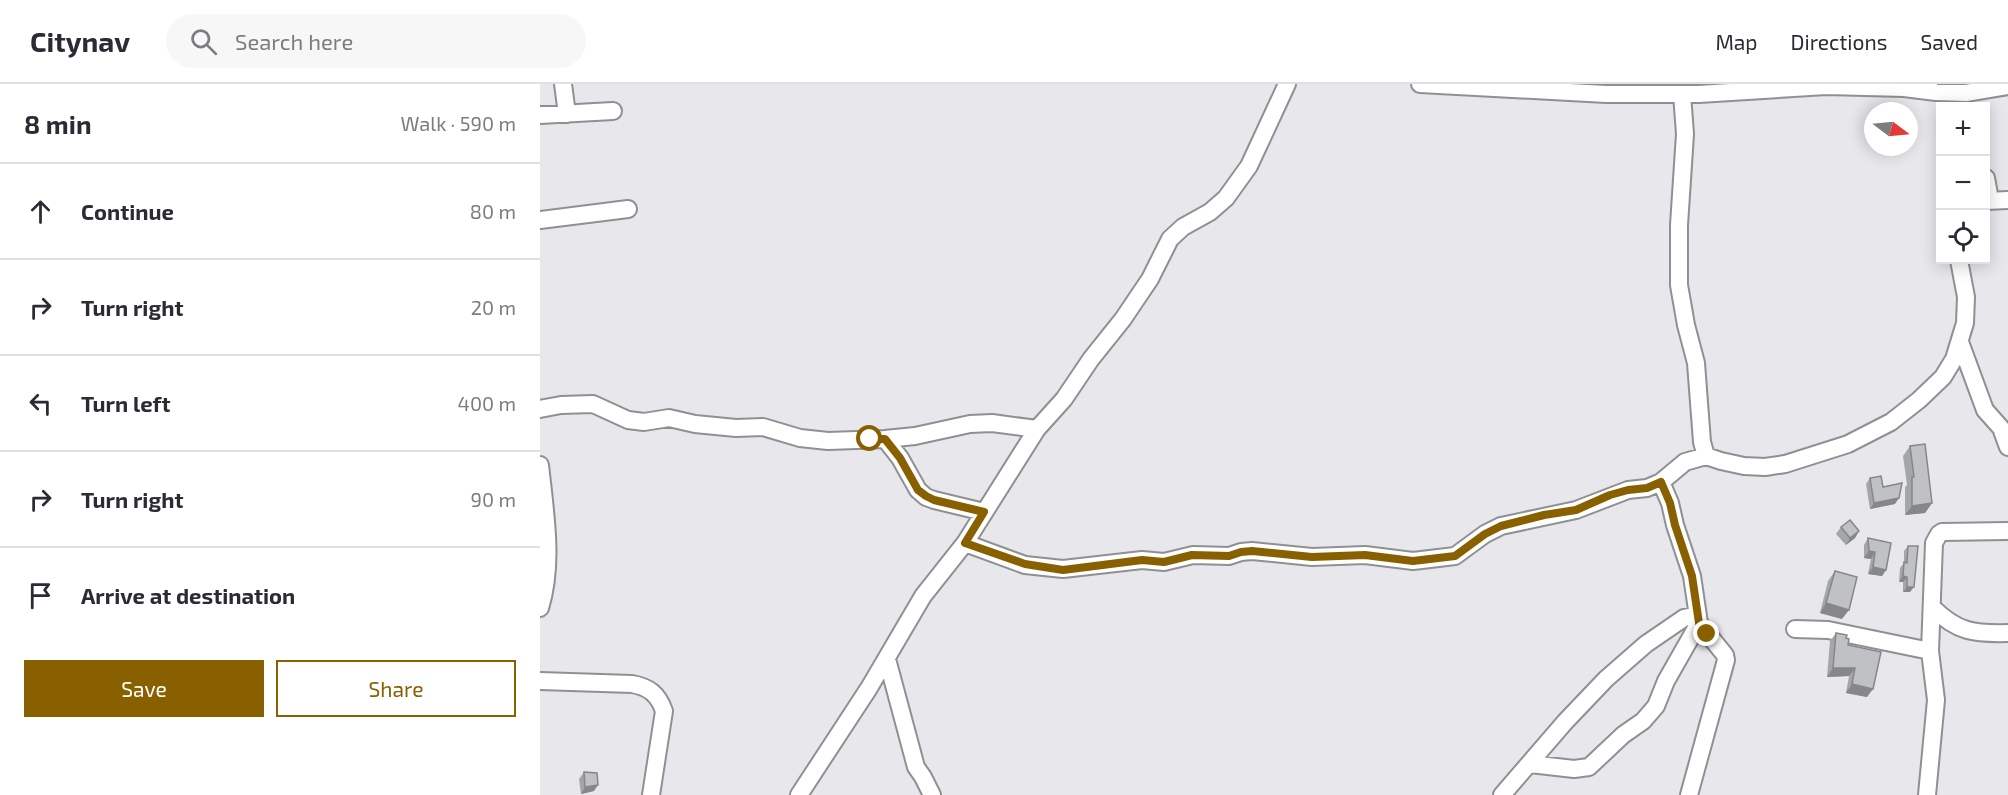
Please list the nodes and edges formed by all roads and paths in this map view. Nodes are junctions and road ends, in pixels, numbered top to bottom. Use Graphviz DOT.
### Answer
graph roads {
  1 [pos="563,84"];
  2 [pos="1287,84"];
  3 [pos="1420,84"];
  4 [pos="2008,86"];
  5 [pos="1682,94"];
  6 [pos="1968,100"];
  7 [pos="613,111"];
  8 [pos="567,114"];
  9 [pos="540,115"];
  10 [pos="1990,200"];
  11 [pos="2008,200"];
  12 [pos="628,209"];
  13 [pos="540,220"];
  14 [pos="1960,264"];
  15 [pos="1960,342"];
  16 [pos="540,409"];
  17 [pos="1037,429"];
  18 [pos="885,439"];
  19 [pos="2008,447"];
  20 [pos="1706,456"];
  21 [pos="540,465"];
  22 [pos="1661,482"];
  23 [pos="984,512"];
  24 [pos="2008,531"];
  25 [pos="965,543"];
  26 [pos="543,557"];
  27 [pos="540,608"];
  28 [pos="1933,608"];
  29 [pos="1698,619"];
  30 [pos="1795,629"];
  31 [pos="2008,633"];
  32 [pos="1930,651"];
  33 [pos="886,659"];
  34 [pos="540,681"];
  35 [pos="1530,764"];
  36 [pos="651,795"];
  37 [pos="799,795"];
  38 [pos="932,795"];
  39 [pos="1502,795"];
  40 [pos="1689,795"];
  41 [pos="1927,795"];
  1 -- 8 [label="street"];
  2 -- 17 [label="street"];
  3 -- 5 [label="street"];
  4 -- 6 [label="street"];
  5 -- 6 [label="street"];
  5 -- 20 [label="street"];
  7 -- 8 [label="street"];
  8 -- 9 [label="street"];
  10 -- 11 [label="street"];
  12 -- 13 [label="street"];
  14 -- 15 [label="street"];
  15 -- 19 [label="street"];
  15 -- 20 [label="street"];
  16 -- 18 [label="street"];
  17 -- 18 [label="street"];
  17 -- 23 [label="street"];
  18 -- 23 [label="street"];
  20 -- 22 [label="street"];
  21 -- 26 [label="street"];
  22 -- 25 [label="street"];
  22 -- 29 [label="street"];
  23 -- 25 [label="street"];
  24 -- 28 [label="street"];
  25 -- 33 [label="street"];
  26 -- 27 [label="street"];
  28 -- 31 [label="street"];
  28 -- 32 [label="street"];
  29 -- 35 [label="street"];
  29 -- 35 [label="street"];
  29 -- 40 [label="street"];
  30 -- 32 [label="street"];
  32 -- 41 [label="street"];
  33 -- 37 [label="street"];
  33 -- 38 [label="street"];
  34 -- 36 [label="street"];
  35 -- 39 [label="street"];
}
